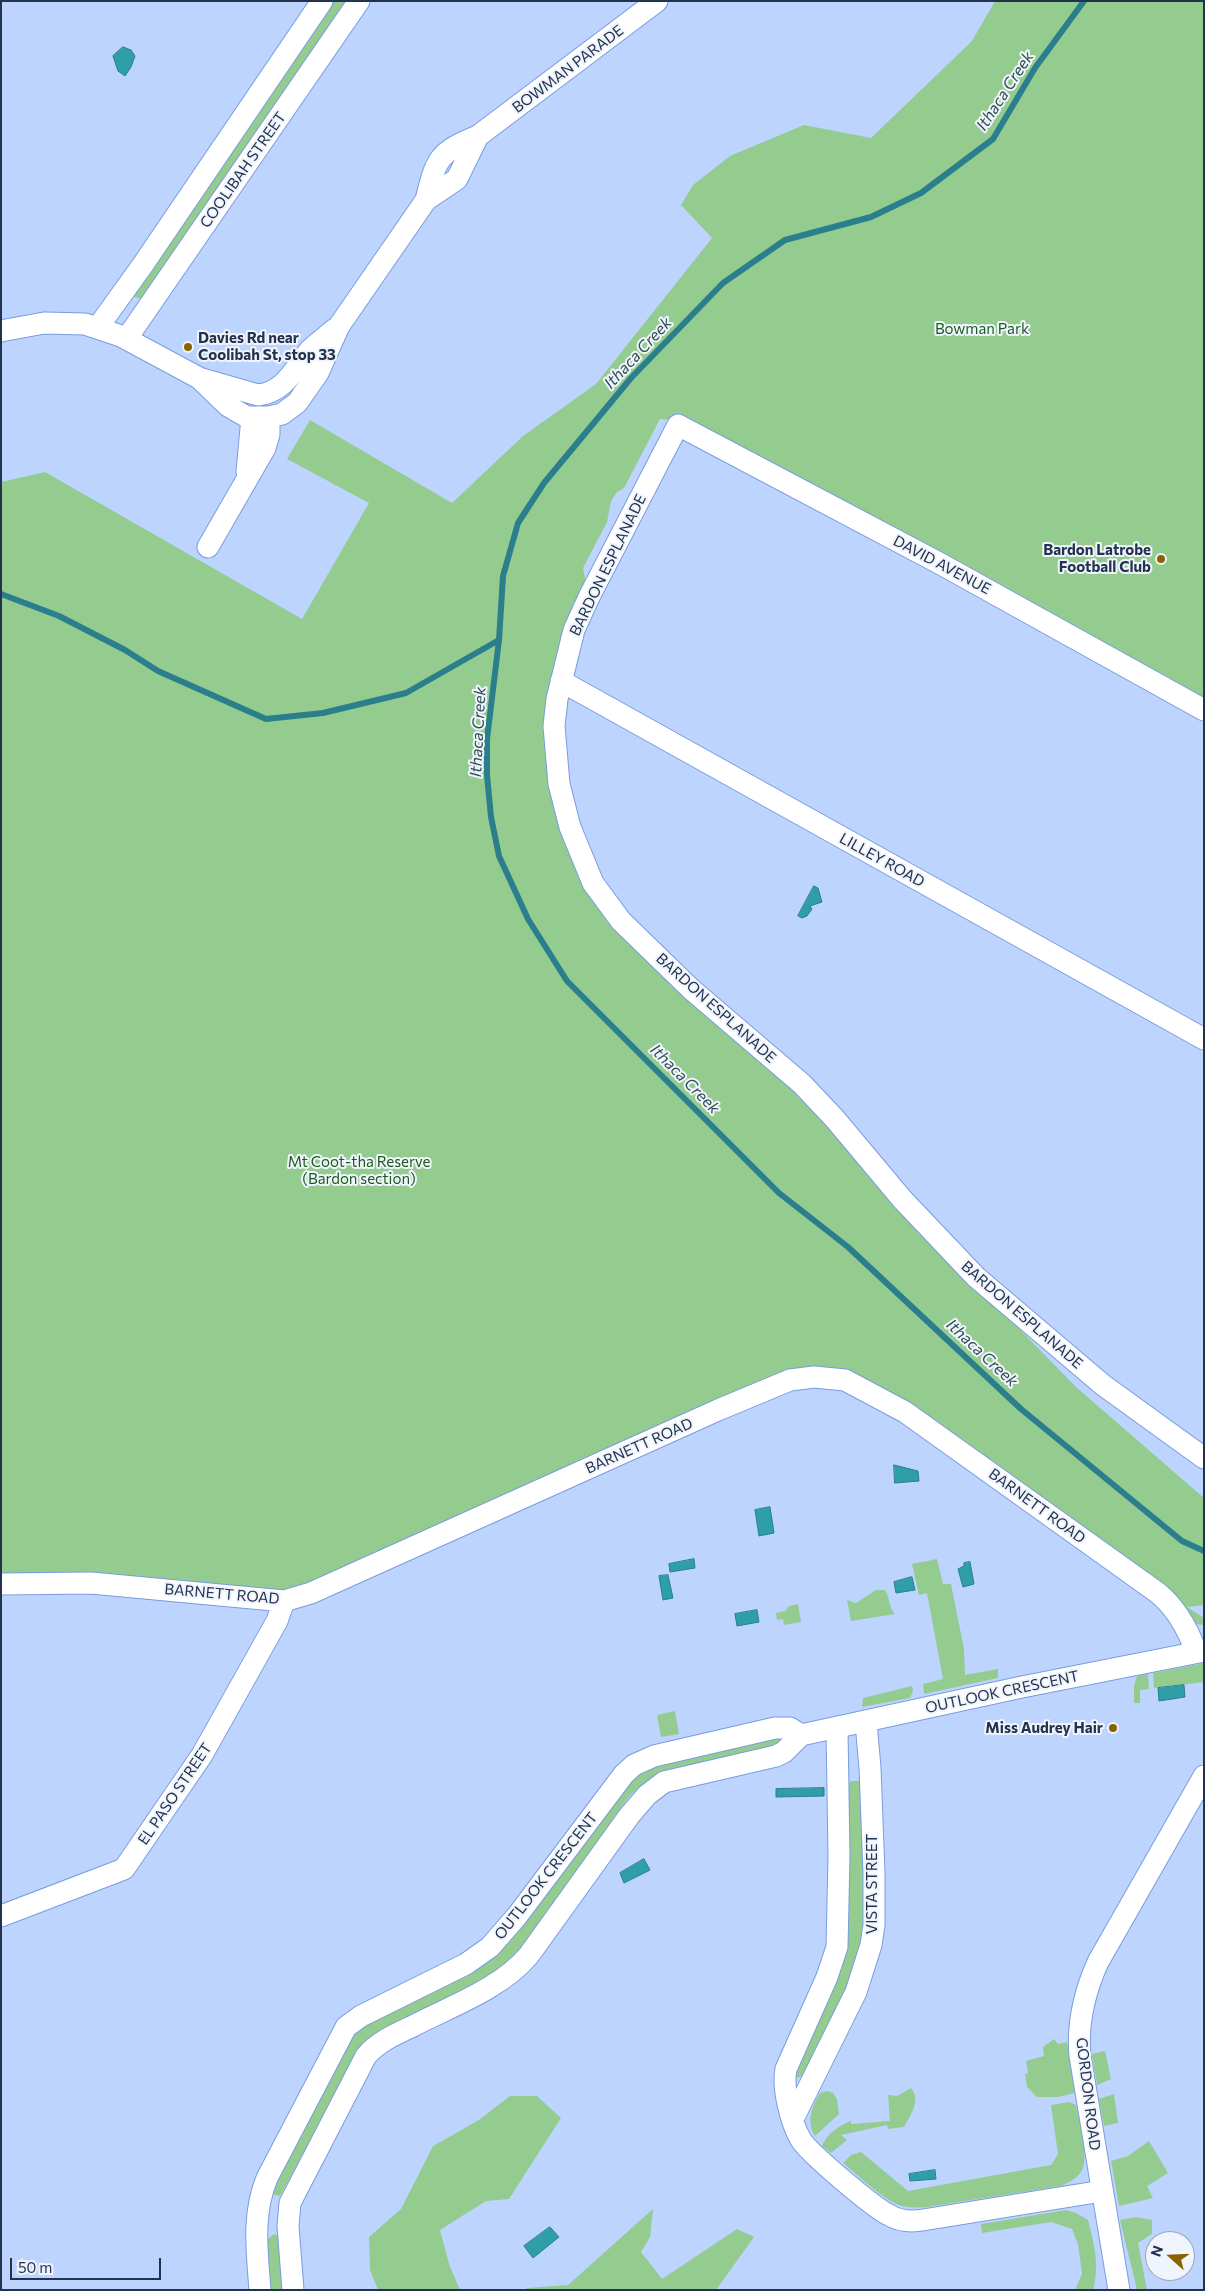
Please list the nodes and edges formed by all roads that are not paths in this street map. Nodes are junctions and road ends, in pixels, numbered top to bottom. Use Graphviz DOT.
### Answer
graph roads {
  1 [pos="322,1"];
  2 [pos="359,1"];
  3 [pos="657,1"];
  4 [pos="339,326"];
  5 [pos="98,327"];
  6 [pos="1,331"];
  7 [pos="127,338"];
  8 [pos="199,378"];
  9 [pos="260,417"];
  10 [pos="678,425"];
  11 [pos="208,547"];
  12 [pos="561,681"];
  13 [pos="1204,710"];
  14 [pos="1204,1039"];
  15 [pos="1204,1458"];
  16 [pos="1,1584"];
  17 [pos="284,1601"];
  18 [pos="1200,1652"];
  19 [pos="866,1722"];
  20 [pos="837,1729"];
  21 [pos="801,1735"];
  22 [pos="1204,1776"];
  23 [pos="1,1916"];
  24 [pos="793,2119"];
  25 [pos="1102,2191"];
  26 [pos="287,2214"];
  27 [pos="257,2216"];
  28 [pos="260,2290"];
  29 [pos="293,2290"];
  30 [pos="1119,2290"];
  1 -- 5 [label="street, COOLIBAH STREET"];
  2 -- 7 [label="street, COOLIBAH STREET"];
  3 -- 4 [label="street, BOWMAN PARADE"];
  4 -- 8 [label="street, BOWMAN PARADE"];
  4 -- 9 [label="street, BOWMAN PARADE"];
  5 -- 6 [label="street"];
  5 -- 7 [label="street"];
  7 -- 8 [label="street"];
  8 -- 9 [label="street"];
  9 -- 11 [label="street"];
  10 -- 12 [label="street, BARDON ESPLANADE"];
  10 -- 13 [label="street, DAVID AVENUE"];
  12 -- 14 [label="street, LILLEY ROAD"];
  12 -- 15 [label="street, BARDON ESPLANADE"];
  16 -- 17 [label="street, BARNETT ROAD"];
  17 -- 18 [label="street, BARNETT ROAD"];
  17 -- 23 [label="street, EL PASO STREET"];
  18 -- 19 [label="street, OUTLOOK CRESCENT"];
  19 -- 20 [label="street, OUTLOOK CRESCENT"];
  19 -- 24 [label="street, VISTA STREET"];
  20 -- 21 [label="street, OUTLOOK CRESCENT"];
  20 -- 24 [label="street"];
  21 -- 26 [label="street, OUTLOOK CRESCENT"];
  21 -- 27 [label="street, OUTLOOK CRESCENT"];
  22 -- 25 [label="street, GORDON ROAD"];
  24 -- 25 [label="street"];
  25 -- 30 [label="street, GORDON ROAD"];
  26 -- 27 [label="street"];
  26 -- 29 [label="street, OUTLOOK CRESCENT"];
  27 -- 28 [label="street, OUTLOOK CRESCENT"];
}
